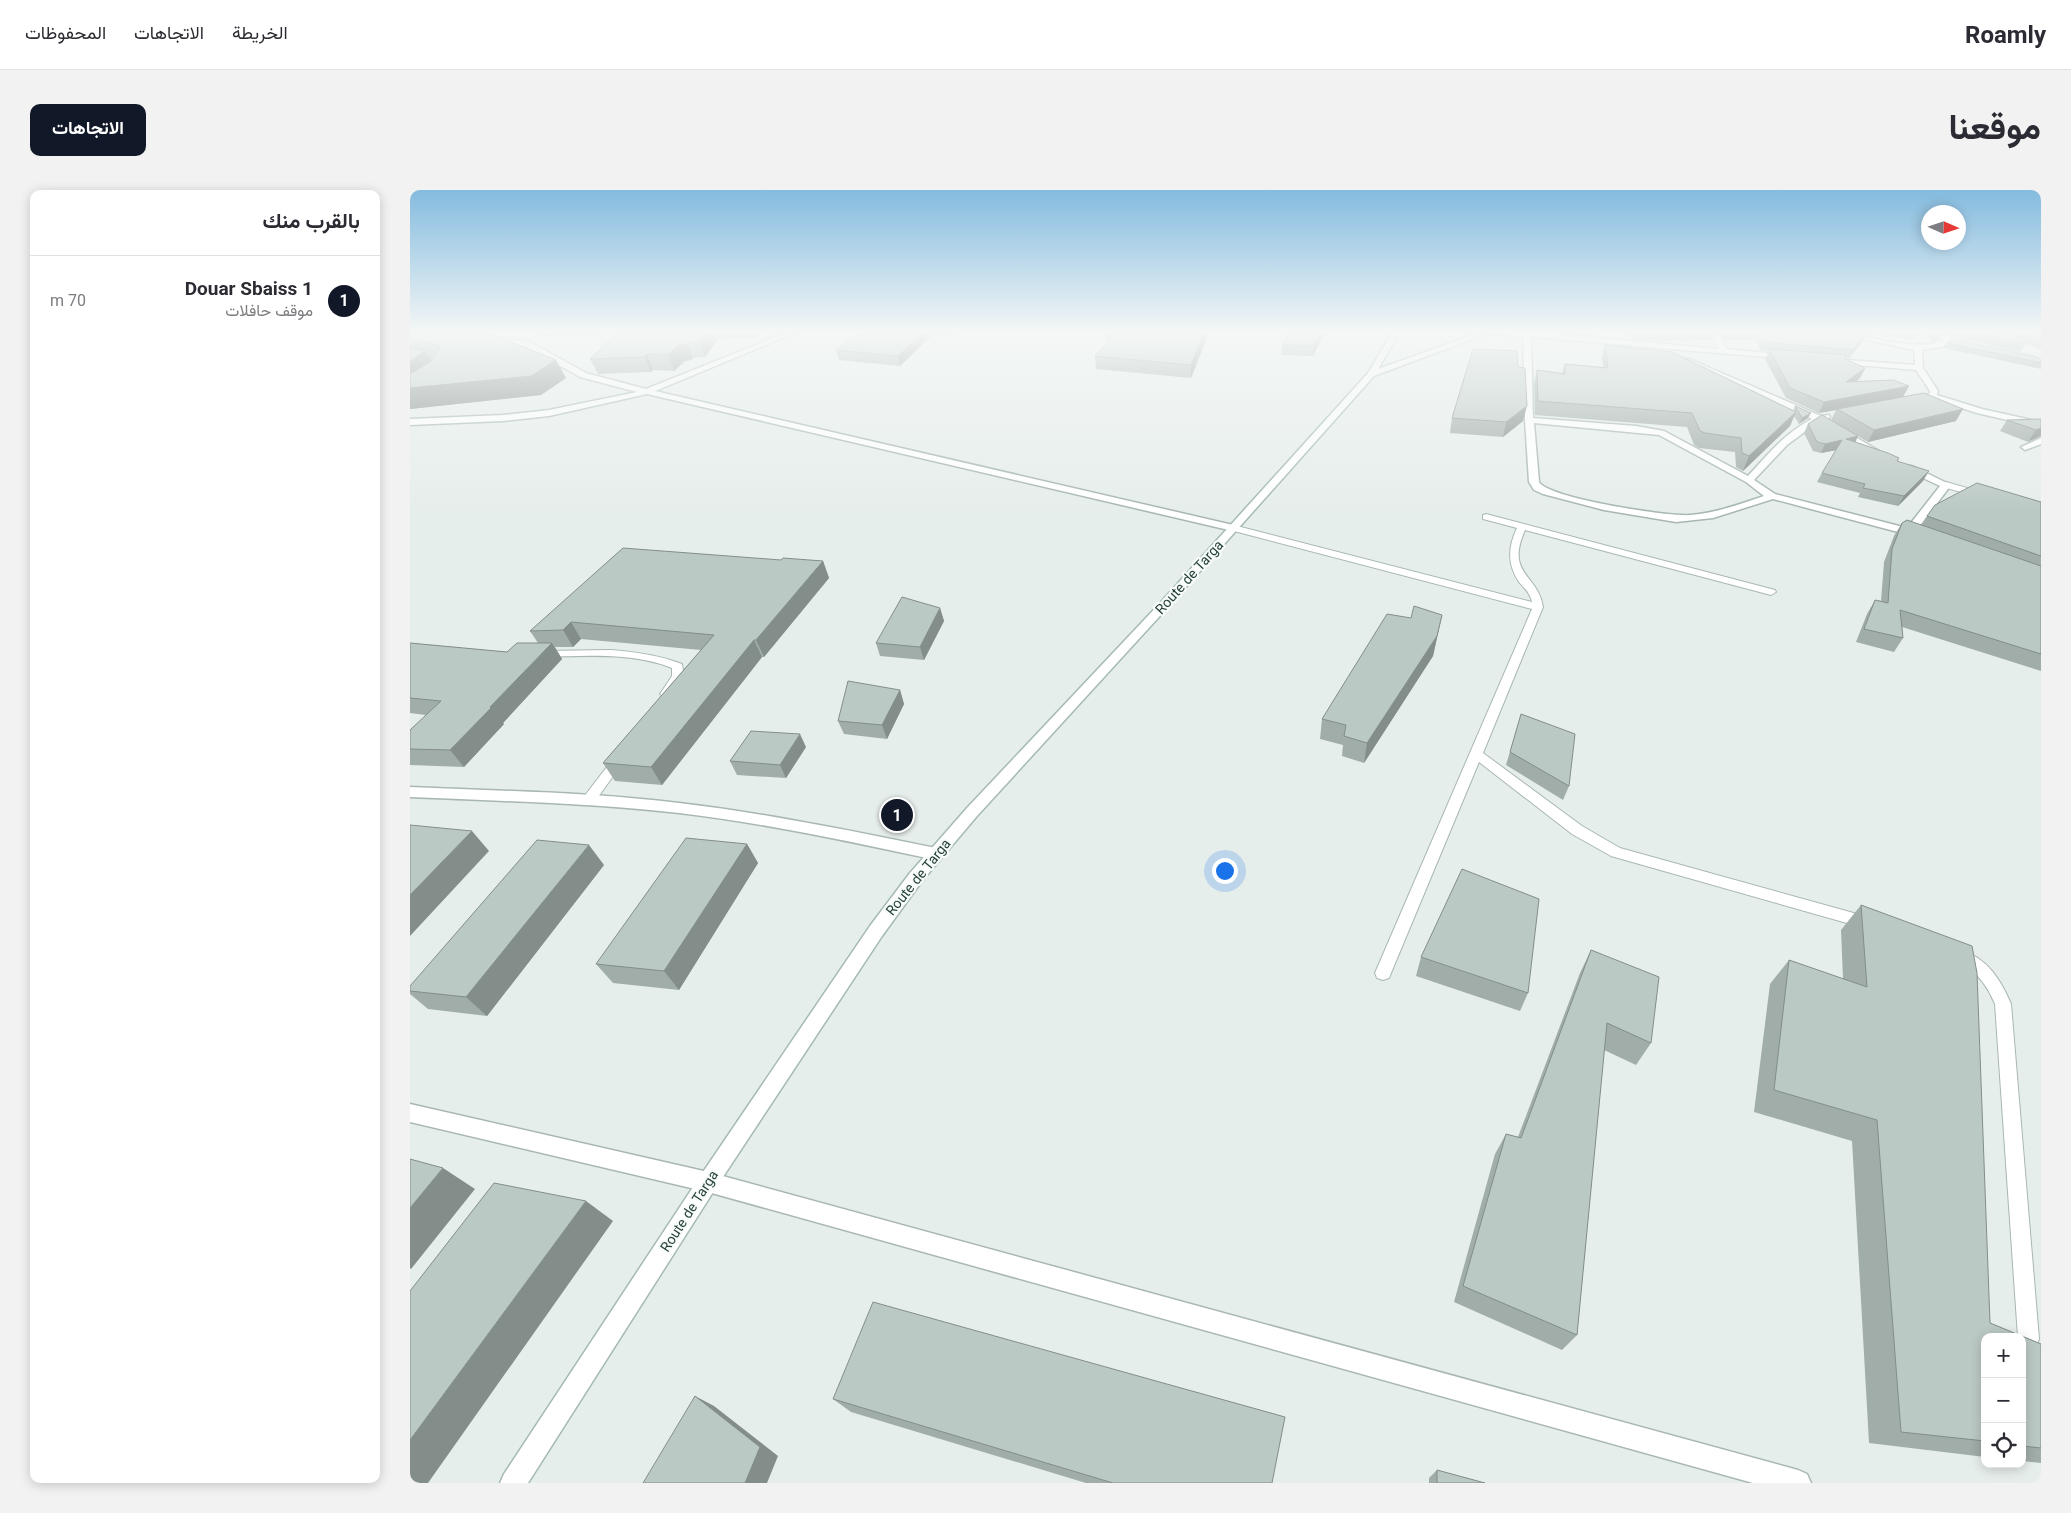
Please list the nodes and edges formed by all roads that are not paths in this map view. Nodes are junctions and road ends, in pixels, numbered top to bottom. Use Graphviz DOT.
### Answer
graph roads {
  1 [pos="641,390"];
  2 [pos="651,390"];
  3 [pos="1356,390"];
  4 [pos="1528,390"];
  5 [pos="1756,390"];
  6 [pos="1934,390"];
  7 [pos="647,392"];
  8 [pos="1934,396"];
  9 [pos="1904,400"];
  10 [pos="1838,414"];
  11 [pos="1818,418"];
  12 [pos="1529,420"];
  13 [pos="410,422"];
  14 [pos="2041,425"];
  15 [pos="2041,441"];
  16 [pos="2025,447"];
  17 [pos="1749,480"];
  18 [pos="1946,485"];
  19 [pos="1772,496"];
  20 [pos="1993,498"];
  21 [pos="1486,517"];
  22 [pos="1522,527"];
  23 [pos="1233,528"];
  24 [pos="1910,531"];
  25 [pos="1926,537"];
  26 [pos="1771,592"];
  27 [pos="1538,606"];
  28 [pos="533,654"];
  29 [pos="658,704"];
  30 [pos="629,745"];
  31 [pos="1476,754"];
  32 [pos="410,792"];
  33 [pos="588,801"];
  34 [pos="936,854"];
  35 [pos="1883,929"];
  36 [pos="1947,951"];
  37 [pos="1383,973"];
  38 [pos="410,1113"];
  39 [pos="708,1182"];
  40 [pos="2029,1339"];
  41 [pos="513,1483"];
  42 [pos="1798,1483"];
  1 -- 7 [label="street"];
  2 -- 7 [label="street"];
  3 -- 23 [label="street, Route de Targa"];
  4 -- 12 [label="street"];
  5 -- 11 [label="street"];
  6 -- 8 [label="street"];
  7 -- 13 [label="street"];
  7 -- 23 [label="street"];
  8 -- 9 [label="street"];
  8 -- 14 [label="street"];
  10 -- 11 [label="street"];
  11 -- 17 [label="street"];
  11 -- 18 [label="street"];
  12 -- 17 [label="street"];
  12 -- 19 [label="street"];
  15 -- 16 [label="street"];
  17 -- 19 [label="street"];
  18 -- 20 [label="lane"];
  18 -- 24 [label="street"];
  19 -- 24 [label="street"];
  21 -- 22 [label="lane"];
  22 -- 26 [label="lane"];
  22 -- 27 [label="lane"];
  23 -- 27 [label="lane"];
  23 -- 34 [label="street, Route de Targa"];
  24 -- 25 [label="street"];
  27 -- 31 [label="lane"];
  28 -- 29 [label="lane"];
  30 -- 33 [label="lane"];
  31 -- 35 [label="lane"];
  31 -- 37 [label="lane"];
  32 -- 33 [label="street"];
  33 -- 34 [label="street"];
  34 -- 39 [label="street, Route de Targa"];
  36 -- 40 [label="lane"];
  38 -- 39 [label="street"];
  39 -- 41 [label="street, Route de Targa"];
  39 -- 42 [label="street"];
}
